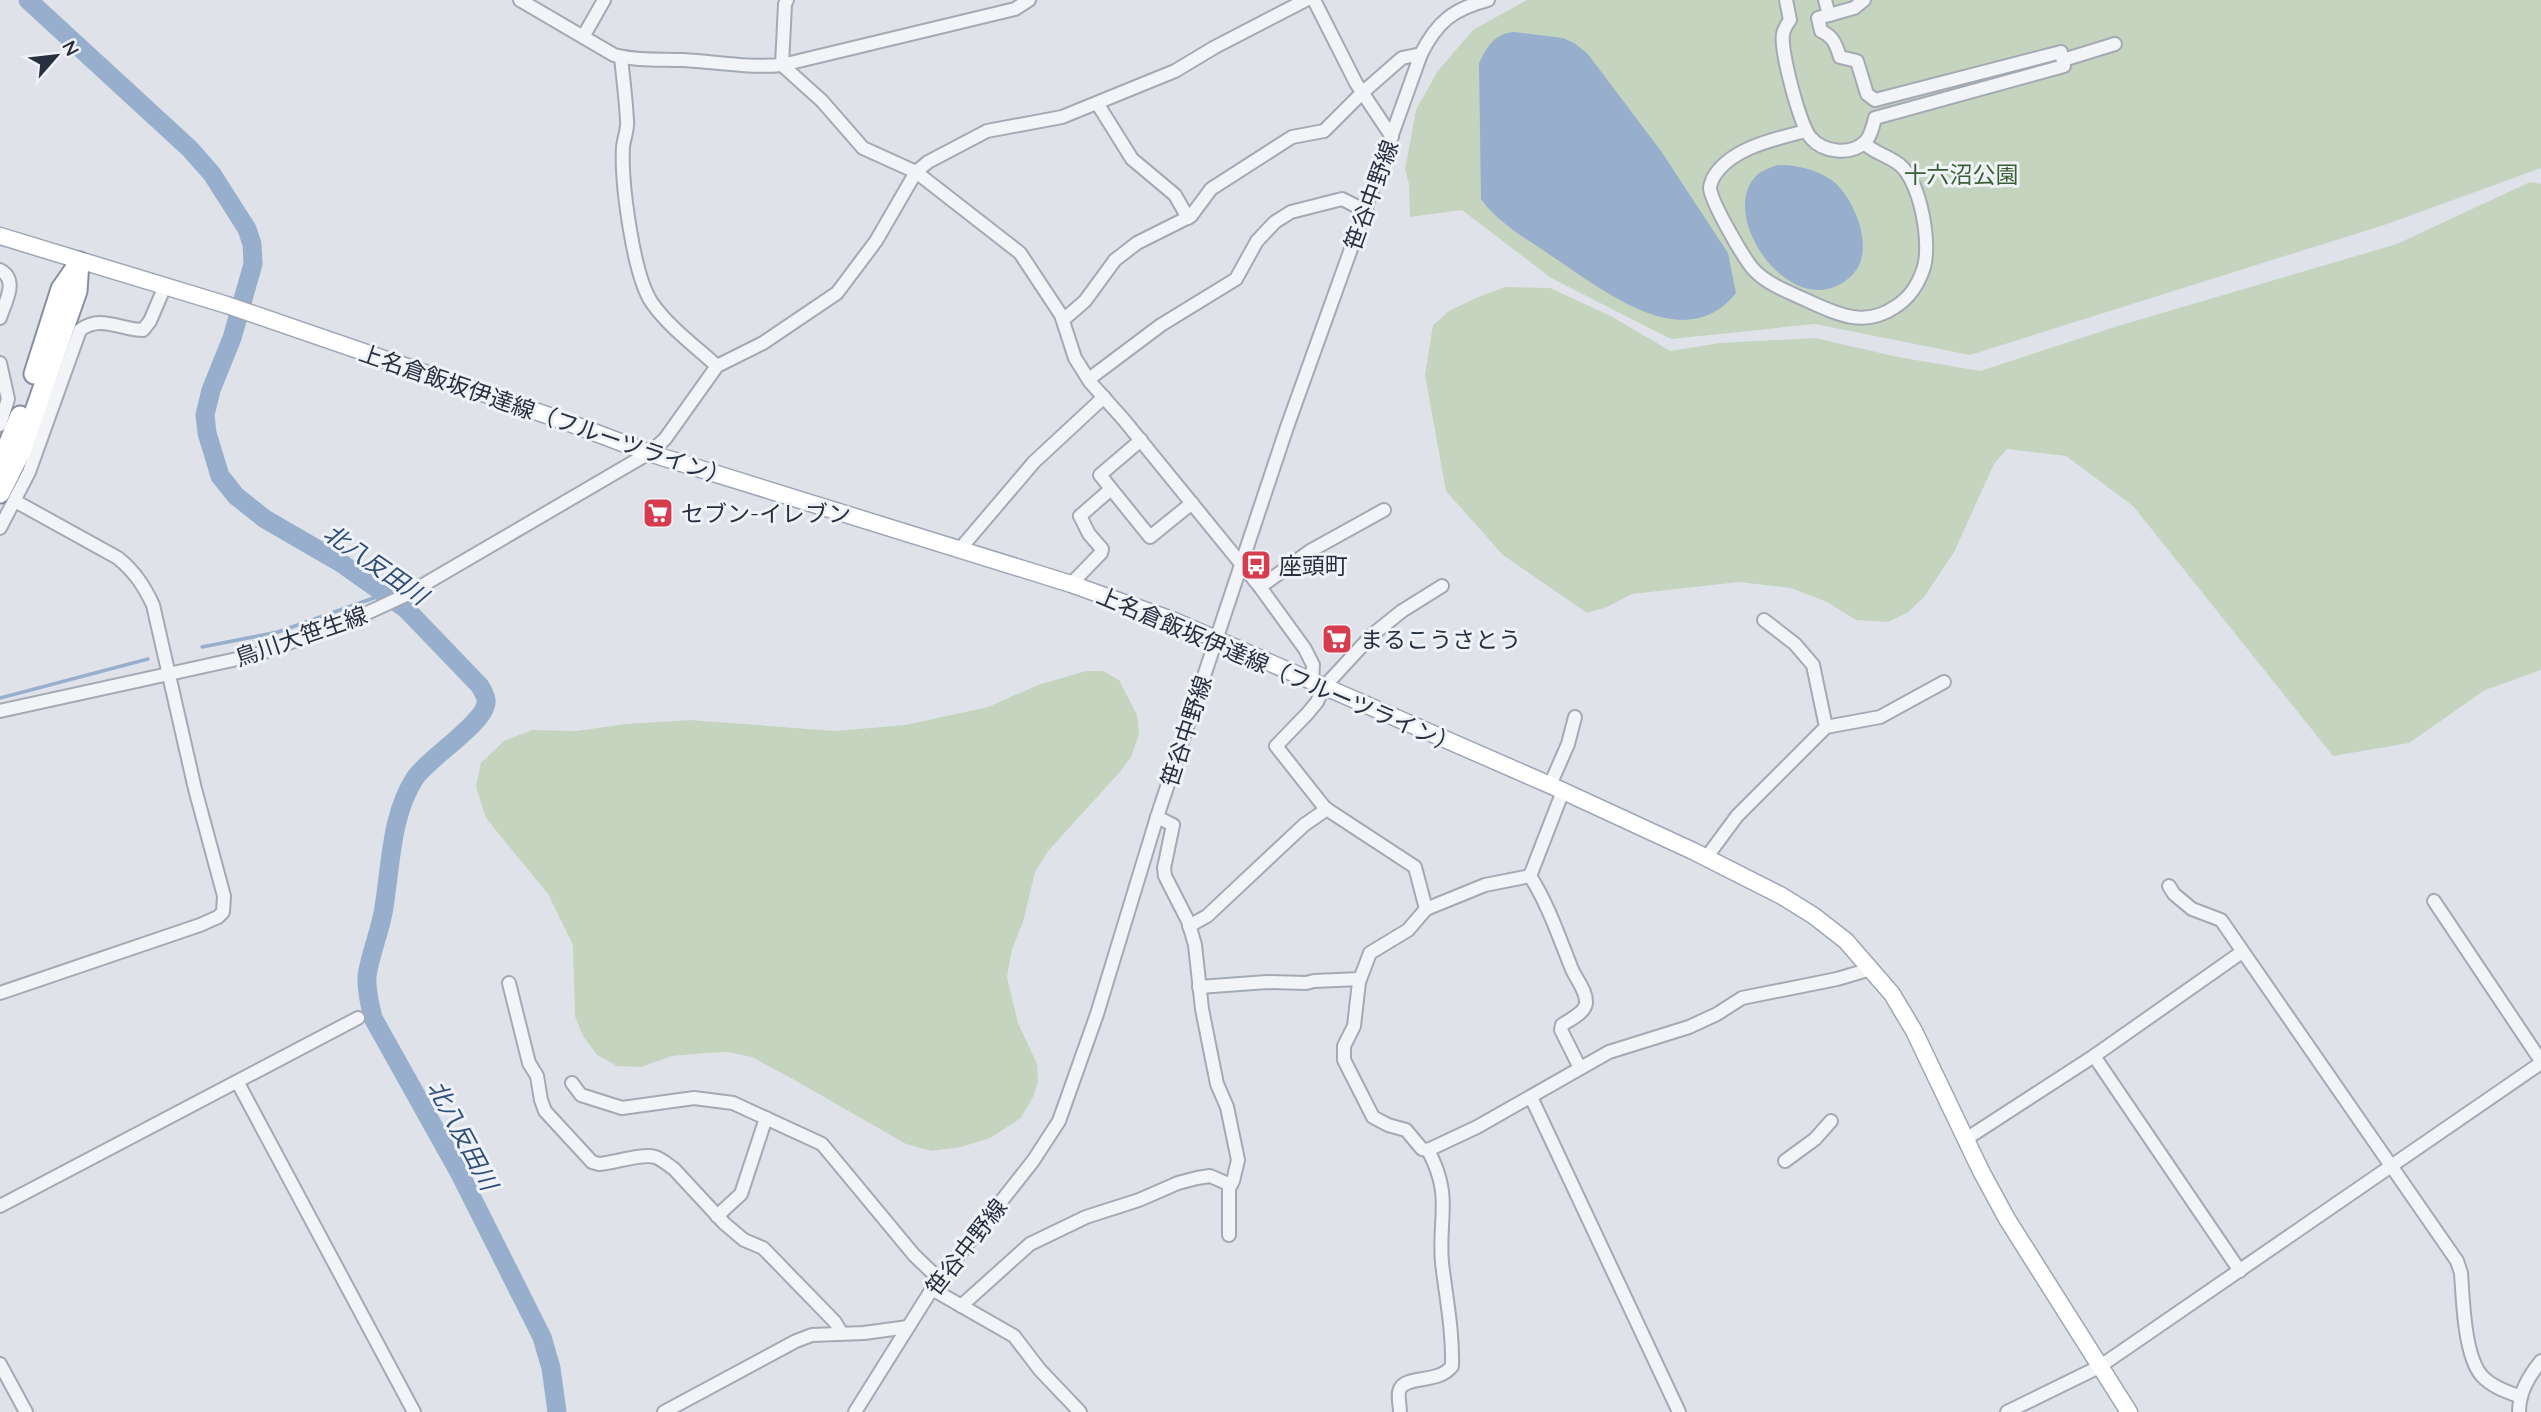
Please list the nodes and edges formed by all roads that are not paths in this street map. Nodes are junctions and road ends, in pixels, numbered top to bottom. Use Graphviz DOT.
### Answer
graph roads {
  1 [pos="520,0"];
  2 [pos="604,0"];
  3 [pos="788,0"];
  4 [pos="1029,0"];
  5 [pos="1306,0"];
  6 [pos="1314,0"];
  7 [pos="1488,0"];
  8 [pos="1786,0"];
  9 [pos="1825,0"];
  10 [pos="1864,0"];
  11 [pos="1829,15"];
  12 [pos="583,37"];
  13 [pos="2115,44"];
  14 [pos="1421,54"];
  15 [pos="621,57"];
  16 [pos="2063,60"];
  17 [pos="782,65"];
  18 [pos="1362,93"];
  19 [pos="1097,103"];
  20 [pos="1806,131"];
  21 [pos="1392,137"];
  22 [pos="1864,143"];
  23 [pos="916,172"];
  24 [pos="1364,210"];
  25 [pos="1188,218"];
  26 [pos="0,236"];
  27 [pos="79,262"];
  28 [pos="0,270"];
  29 [pos="164,286"];
  30 [pos="0,318"];
  31 [pos="1063,320"];
  32 [pos="0,363"];
  33 [pos="717,366"];
  34 [pos="1088,379"];
  35 [pos="1104,397"];
  36 [pos="0,425"];
  37 [pos="1141,440"];
  38 [pos="649,453"];
  39 [pos="0,465"];
  40 [pos="1111,488"];
  41 [pos="7,497"];
  42 [pos="1192,503"];
  43 [pos="1384,510"];
  44 [pos="0,528"];
  45 [pos="960,549"];
  46 [pos="1242,563"];
  47 [pos="1071,584"];
  48 [pos="1442,586"];
  49 [pos="1260,587"];
  50 [pos="1764,620"];
  51 [pos="1216,639"];
  52 [pos="169,674"];
  53 [pos="1944,682"];
  54 [pos="1318,684"];
  55 [pos="0,711"];
  56 [pos="1575,717"];
  57 [pos="1826,727"];
  58 [pos="1556,788"];
  59 [pos="1327,809"];
  60 [pos="1157,817"];
  61 [pos="1706,858"];
  62 [pos="1530,876"];
  63 [pos="2169,886"];
  64 [pos="2434,901"];
  65 [pos="1426,909"];
  66 [pos="1189,926"];
  67 [pos="2242,952"];
  68 [pos="1871,969"];
  69 [pos="1360,979"];
  70 [pos="509,983"];
  71 [pos="1199,987"];
  72 [pos="0,993"];
  73 [pos="358,1018"];
  74 [pos="2094,1056"];
  75 [pos="2541,1062"];
  76 [pos="1580,1068"];
  77 [pos="238,1083"];
  78 [pos="572,1083"];
  79 [pos="1531,1097"];
  80 [pos="766,1118"];
  81 [pos="1831,1121"];
  82 [pos="1966,1139"];
  83 [pos="1428,1150"];
  84 [pos="1785,1161"];
  85 [pos="2391,1166"];
  86 [pos="1231,1185"];
  87 [pos="0,1206"];
  88 [pos="717,1216"];
  89 [pos="1229,1235"];
  90 [pos="2240,1270"];
  91 [pos="936,1284"];
  92 [pos="961,1306"];
  93 [pos="908,1327"];
  94 [pos="841,1332"];
  95 [pos="2541,1361"];
  96 [pos="0,1364"];
  97 [pos="2099,1367"];
  98 [pos="2521,1396"];
  99 [pos="26,1412"];
  100 [pos="414,1412"];
  101 [pos="664,1412"];
  102 [pos="855,1412"];
  103 [pos="1080,1412"];
  104 [pos="1400,1412"];
  105 [pos="1679,1412"];
  106 [pos="2007,1412"];
  107 [pos="2129,1412"];
  108 [pos="2519,1412"];
  1 -- 12 [label="street"];
  2 -- 12 [label="street"];
  3 -- 17 [label="street"];
  4 -- 17 [label="street"];
  5 -- 19 [label="street"];
  6 -- 18 [label="street"];
  7 -- 14 [label="street, 笹谷中野線"];
  8 -- 20 [label="street"];
  9 -- 11 [label="street"];
  10 -- 11 [label="street"];
  11 -- 16 [label="street"];
  12 -- 15 [label="street"];
  13 -- 16 [label="street"];
  14 -- 18 [label="street"];
  14 -- 21 [label="street, 笹谷中野線"];
  15 -- 17 [label="street"];
  15 -- 33 [label="street"];
  16 -- 22 [label="street"];
  17 -- 23 [label="street"];
  18 -- 21 [label="street"];
  18 -- 25 [label="street"];
  19 -- 23 [label="street"];
  19 -- 25 [label="street"];
  20 -- 22 [label="street"];
  20 -- 22 [label="street"];
  21 -- 24 [label="street, 笹谷中野線"];
  23 -- 31 [label="street"];
  23 -- 33 [label="street"];
  24 -- 34 [label="street"];
  24 -- 46 [label="street, 笹谷中野線"];
  25 -- 31 [label="street"];
  26 -- 27 [label="main road, 上名倉飯坂伊達線（フルーツライン）"];
  27 -- 29 [label="main road, 上名倉飯坂伊達線（フルーツライン）"];
  27 -- 39 [label="highway"];
  27 -- 41 [label="highway"];
  28 -- 30 [label="street"];
  29 -- 38 [label="main road, 上名倉飯坂伊達線（フルーツライン）"];
  29 -- 41 [label="street"];
  31 -- 34 [label="street"];
  32 -- 36 [label="street"];
  33 -- 38 [label="street, 鳥川大笹生線"];
  34 -- 35 [label="street"];
  35 -- 37 [label="street"];
  35 -- 45 [label="street"];
  37 -- 40 [label="street"];
  37 -- 42 [label="street"];
  38 -- 45 [label="main road, 上名倉飯坂伊達線（フルーツライン）"];
  38 -- 52 [label="street, 鳥川大笹生線"];
  40 -- 42 [label="street"];
  40 -- 47 [label="street"];
  41 -- 44 [label="street"];
  41 -- 52 [label="street"];
  42 -- 46 [label="street"];
  43 -- 49 [label="street"];
  45 -- 47 [label="main road, 上名倉飯坂伊達線（フルーツライン）"];
  46 -- 49 [label="street"];
  46 -- 51 [label="street, 笹谷中野線"];
  47 -- 51 [label="main road, 上名倉飯坂伊達線（フルーツライン）"];
  48 -- 54 [label="street"];
  49 -- 54 [label="street"];
  50 -- 57 [label="street"];
  51 -- 54 [label="main road, 上名倉飯坂伊達線（フルーツライン）"];
  51 -- 60 [label="street, 笹谷中野線"];
  52 -- 55 [label="street, 鳥川大笹生線"];
  52 -- 72 [label="street"];
  53 -- 57 [label="street"];
  54 -- 58 [label="main road, 上名倉飯坂伊達線（フルーツライン）"];
  54 -- 59 [label="street"];
  56 -- 58 [label="street"];
  57 -- 61 [label="street"];
  58 -- 61 [label="main road, 上名倉飯坂伊達線（フルーツライン）"];
  58 -- 62 [label="street"];
  59 -- 65 [label="street"];
  59 -- 66 [label="street"];
  60 -- 66 [label="street"];
  60 -- 91 [label="street, 笹谷中野線"];
  61 -- 68 [label="main road, 上名倉飯坂伊達線（フルーツライン）"];
  62 -- 65 [label="street"];
  62 -- 76 [label="street"];
  63 -- 67 [label="street"];
  64 -- 75 [label="street"];
  65 -- 69 [label="street"];
  66 -- 71 [label="street"];
  67 -- 74 [label="street"];
  67 -- 85 [label="street"];
  68 -- 76 [label="street"];
  68 -- 82 [label="main road, 上名倉飯坂伊達線（フルーツライン）"];
  69 -- 71 [label="street"];
  69 -- 83 [label="street"];
  70 -- 88 [label="street"];
  71 -- 86 [label="street"];
  73 -- 77 [label="street"];
  74 -- 82 [label="street"];
  74 -- 90 [label="street"];
  75 -- 85 [label="street"];
  76 -- 79 [label="street"];
  77 -- 87 [label="street"];
  77 -- 100 [label="street"];
  78 -- 80 [label="street"];
  79 -- 83 [label="street"];
  79 -- 105 [label="street"];
  80 -- 88 [label="street"];
  80 -- 91 [label="street"];
  81 -- 84 [label="street"];
  82 -- 97 [label="main road, 上名倉飯坂伊達線（フルーツライン）"];
  83 -- 104 [label="street"];
  85 -- 90 [label="street"];
  85 -- 98 [label="street"];
  86 -- 89 [label="street"];
  86 -- 92 [label="street"];
  88 -- 94 [label="street"];
  90 -- 97 [label="street"];
  91 -- 92 [label="street"];
  91 -- 93 [label="street, 笹谷中野線"];
  92 -- 103 [label="street"];
  93 -- 94 [label="street"];
  93 -- 102 [label="street, 笹谷中野線"];
  94 -- 101 [label="street"];
  95 -- 98 [label="street"];
  96 -- 99 [label="street"];
  97 -- 106 [label="street"];
  97 -- 107 [label="main road, 上名倉飯坂伊達線（フルーツライン）"];
  98 -- 108 [label="street"];
}
